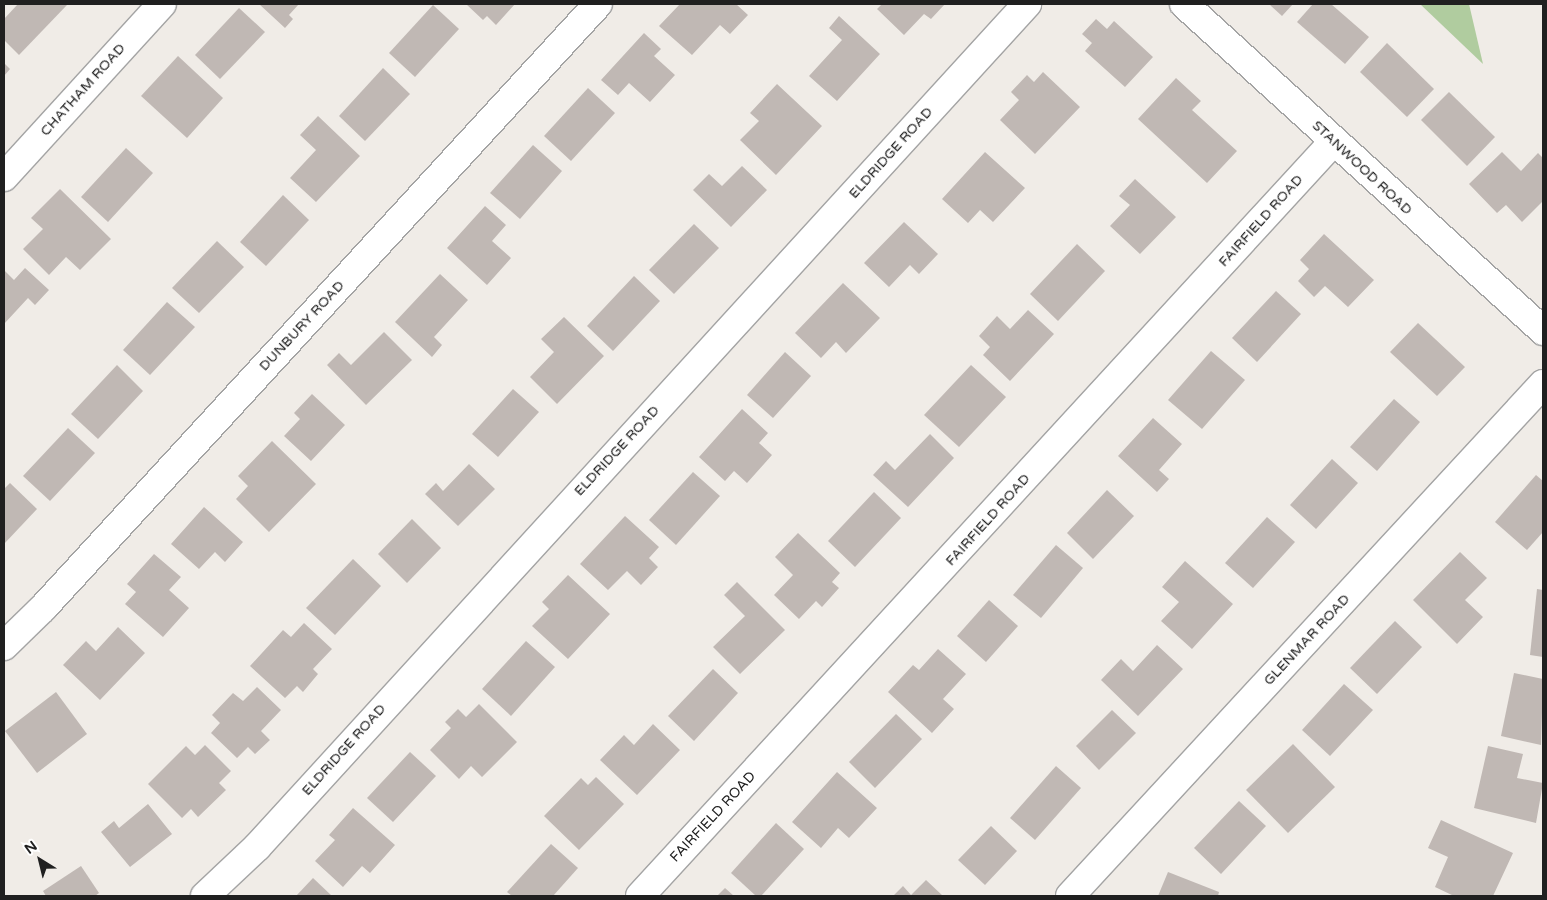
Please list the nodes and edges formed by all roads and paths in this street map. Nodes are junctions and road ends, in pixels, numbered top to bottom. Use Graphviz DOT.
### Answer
graph roads {
  1 [pos="162,4"];
  2 [pos="598,4"];
  3 [pos="1027,4"];
  4 [pos="1184,4"];
  5 [pos="1333,142"];
  6 [pos="4,178"];
  7 [pos="1543,331"];
  8 [pos="1543,384"];
  9 [pos="4,646"];
  10 [pos="205,896"];
  11 [pos="640,896"];
  12 [pos="1070,896"];
  1 -- 6 [label="street, CHATHAM ROAD"];
  2 -- 9 [label="street, DUNBURY ROAD"];
  3 -- 10 [label="street, ELDRIDGE ROAD"];
  4 -- 5 [label="street, STANWOOD ROAD"];
  5 -- 7 [label="street, STANWOOD ROAD"];
  5 -- 11 [label="street, FAIRFIELD ROAD"];
  8 -- 12 [label="street, GLENMAR ROAD"];
}
